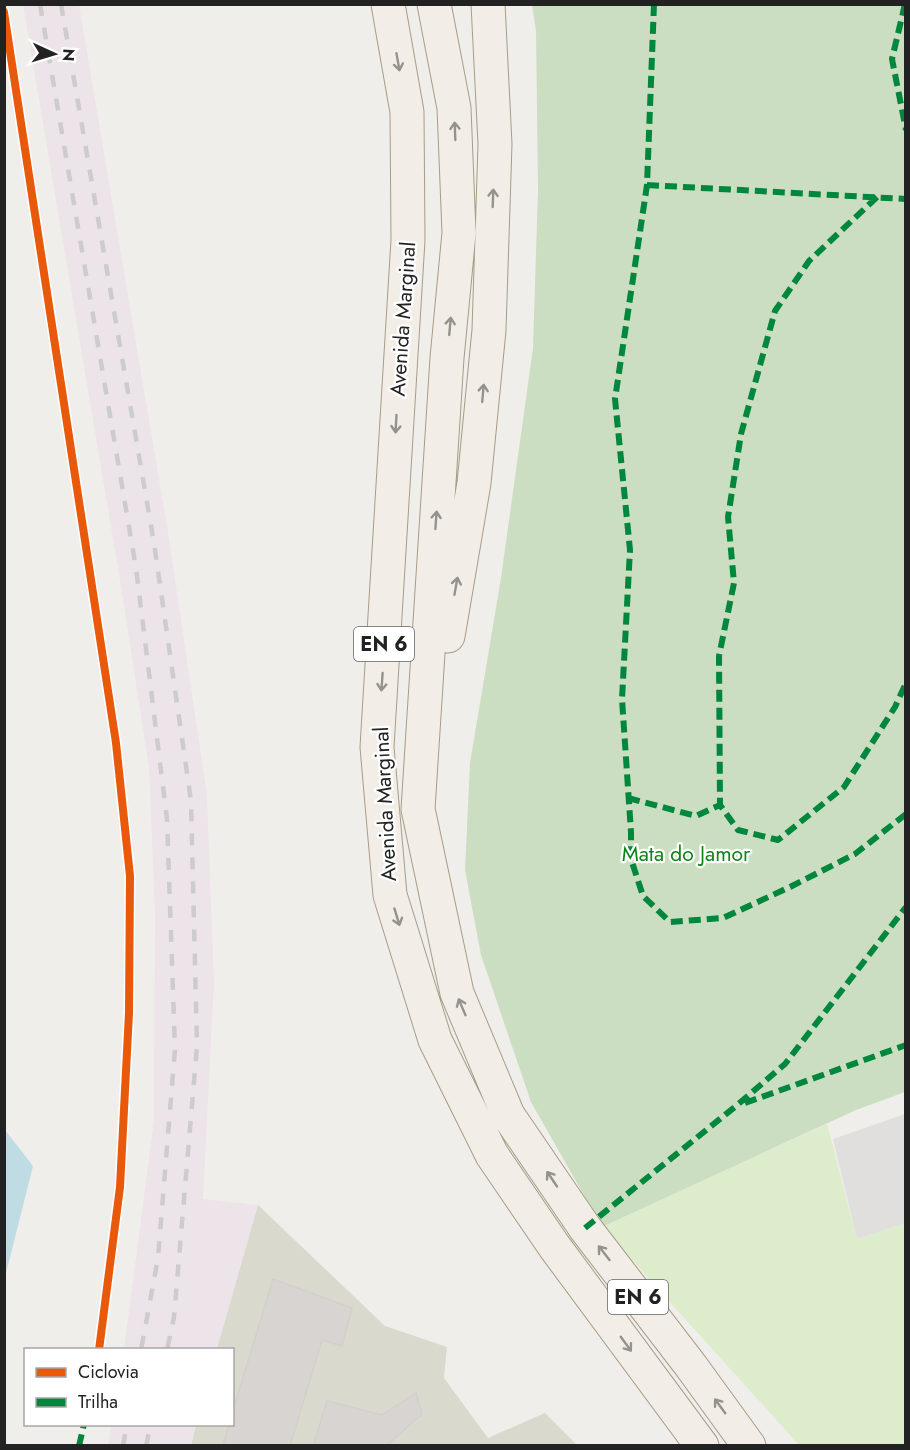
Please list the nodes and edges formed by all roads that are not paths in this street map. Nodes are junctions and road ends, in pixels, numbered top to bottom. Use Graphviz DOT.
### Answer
graph roads {
  1 [pos="388,4"];
  2 [pos="434,4"];
  3 [pos="488,4"];
  4 [pos="418,809"];
  5 [pos="702,1446"];
  6 [pos="749,1446"];
  1 -- 5 [label="main road, Avenida Marginal / EN 6, one-way"];
  4 -- 2 [label="main road, Avenida Marginal / EN 6, one-way"];
  4 -- 3 [label="main road, Avenida Marginal / EN 6, one-way"];
  6 -- 4 [label="main road, Avenida Marginal / EN 6, one-way"];
}
